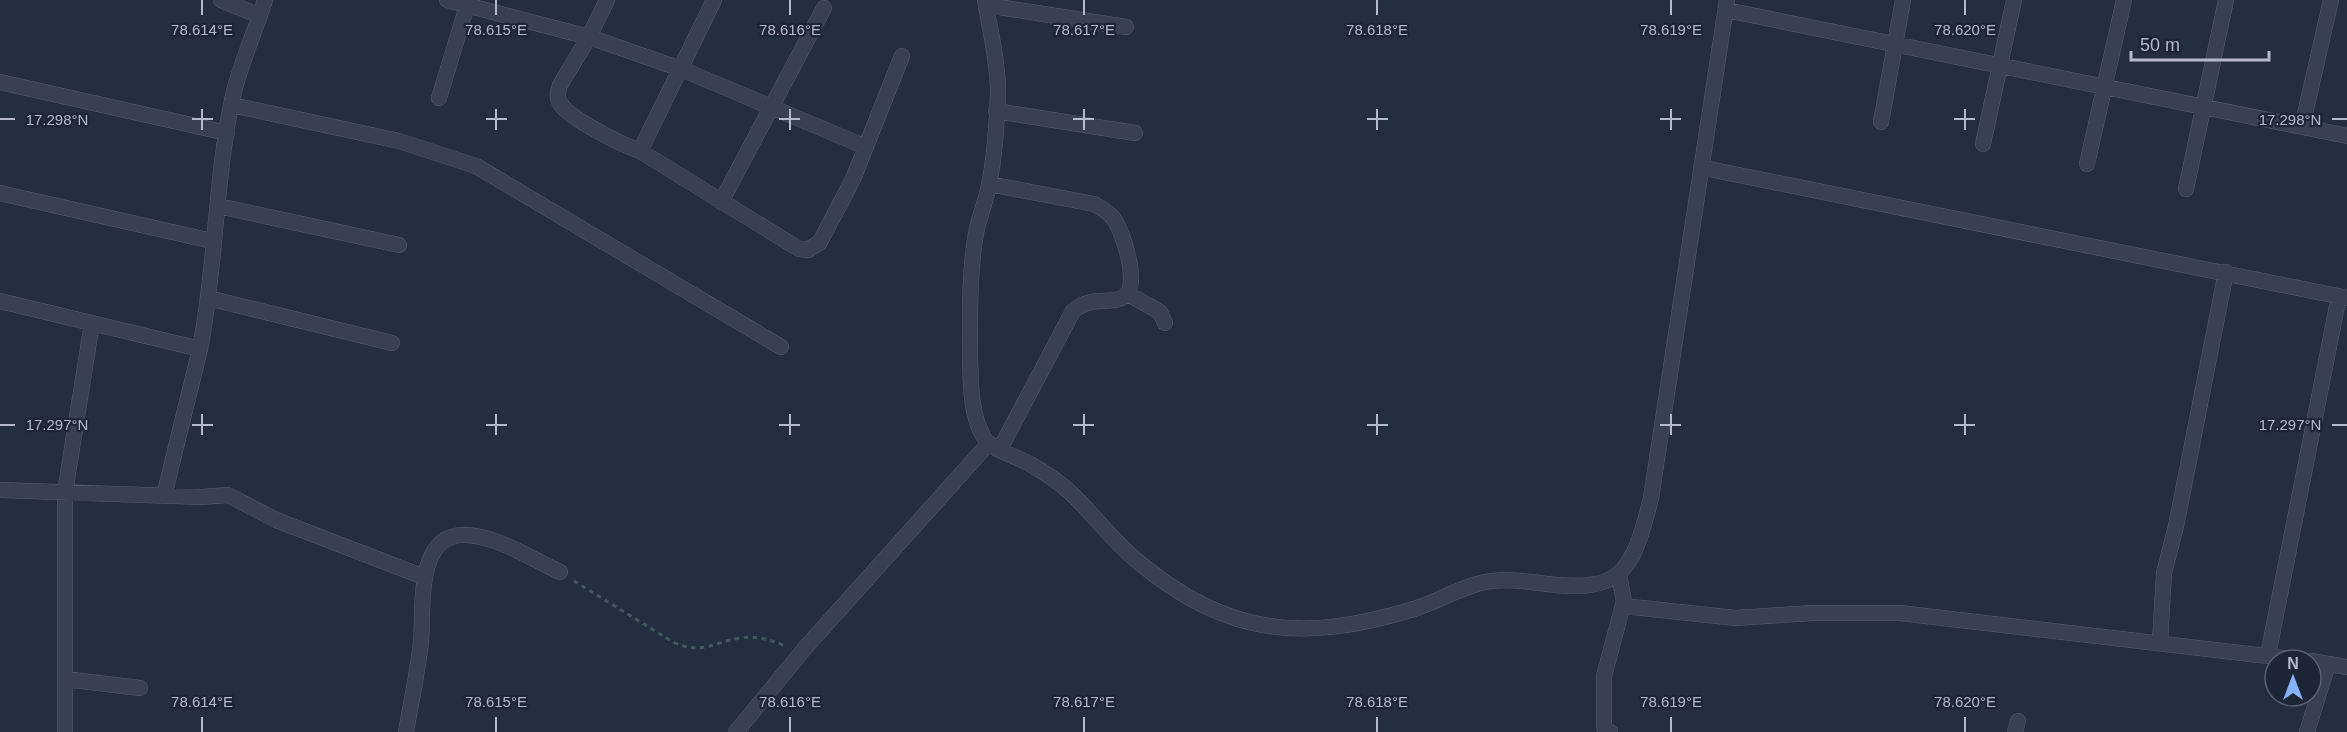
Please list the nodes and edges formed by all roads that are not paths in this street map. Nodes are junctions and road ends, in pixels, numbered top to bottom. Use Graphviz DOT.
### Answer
graph roads {
  1 [pos="221,0"];
  2 [pos="265,0"];
  3 [pos="447,0"];
  4 [pos="607,0"];
  5 [pos="714,0"];
  6 [pos="1903,0"];
  7 [pos="2014,0"];
  8 [pos="2124,0"];
  9 [pos="2226,0"];
  10 [pos="2331,0"];
  11 [pos="986,2"];
  12 [pos="1727,5"];
  13 [pos="467,6"];
  14 [pos="824,8"];
  15 [pos="260,16"];
  16 [pos="1126,27"];
  17 [pos="589,37"];
  18 [pos="1895,44"];
  19 [pos="902,56"];
  20 [pos="2000,66"];
  21 [pos="681,69"];
  22 [pos="0,82"];
  23 [pos="2105,87"];
  24 [pos="439,98"];
  25 [pos="232,105"];
  26 [pos="772,106"];
  27 [pos="2204,107"];
  28 [pos="996,111"];
  29 [pos="1881,122"];
  30 [pos="2302,127"];
  31 [pos="226,133"];
  32 [pos="1135,133"];
  33 [pos="2347,136"];
  34 [pos="1983,144"];
  35 [pos="866,147"];
  36 [pos="640,151"];
  37 [pos="2087,164"];
  38 [pos="1704,168"];
  39 [pos="989,184"];
  40 [pos="2186,189"];
  41 [pos="0,193"];
  42 [pos="721,202"];
  43 [pos="218,206"];
  44 [pos="212,241"];
  45 [pos="399,245"];
  46 [pos="2226,272"];
  47 [pos="1128,294"];
  48 [pos="2343,297"];
  49 [pos="208,298"];
  50 [pos="0,301"];
  51 [pos="92,323"];
  52 [pos="1165,323"];
  53 [pos="393,343"];
  54 [pos="781,347"];
  55 [pos="200,349"];
  56 [pos="994,446"];
  57 [pos="0,490"];
  58 [pos="65,492"];
  59 [pos="164,496"];
  60 [pos="560,572"];
  61 [pos="1619,575"];
  62 [pos="424,577"];
  63 [pos="1623,606"];
  64 [pos="2160,642"];
  65 [pos="2270,648"];
  66 [pos="2263,655"];
  67 [pos="2323,663"];
  68 [pos="2328,664"];
  69 [pos="2347,667"];
  70 [pos="65,679"];
  71 [pos="140,688"];
  72 [pos="1605,730"];
  73 [pos="65,732"];
  74 [pos="406,732"];
  75 [pos="736,732"];
  76 [pos="2307,732"];
  1 -- 15 [label="street"];
  2 -- 15 [label="street"];
  3 -- 13 [label="street"];
  4 -- 17 [label="street"];
  5 -- 21 [label="street"];
  6 -- 18 [label="street"];
  7 -- 20 [label="street"];
  8 -- 23 [label="street"];
  9 -- 27 [label="street"];
  10 -- 30 [label="street"];
  11 -- 16 [label="street"];
  11 -- 28 [label="street"];
  12 -- 18 [label="street"];
  12 -- 38 [label="street"];
  13 -- 17 [label="street"];
  13 -- 24 [label="street"];
  14 -- 26 [label="street"];
  15 -- 25 [label="street"];
  17 -- 21 [label="street"];
  17 -- 36 [label="street"];
  18 -- 20 [label="street"];
  18 -- 29 [label="street"];
  19 -- 35 [label="street"];
  20 -- 23 [label="street"];
  20 -- 34 [label="street"];
  21 -- 26 [label="street"];
  21 -- 36 [label="street"];
  22 -- 31 [label="street"];
  23 -- 27 [label="street"];
  23 -- 37 [label="street"];
  25 -- 31 [label="street"];
  25 -- 54 [label="street"];
  26 -- 35 [label="street"];
  26 -- 42 [label="street"];
  27 -- 30 [label="street"];
  27 -- 40 [label="street"];
  28 -- 32 [label="street"];
  28 -- 39 [label="street"];
  30 -- 33 [label="street"];
  31 -- 43 [label="street"];
  35 -- 42 [label="street"];
  36 -- 42 [label="street"];
  38 -- 46 [label="street"];
  38 -- 61 [label="street"];
  39 -- 47 [label="street"];
  39 -- 56 [label="street"];
  41 -- 44 [label="street"];
  43 -- 44 [label="street"];
  43 -- 45 [label="street"];
  44 -- 49 [label="street"];
  46 -- 48 [label="street"];
  46 -- 64 [label="street"];
  47 -- 52 [label="street"];
  47 -- 56 [label="street"];
  48 -- 65 [label="street"];
  49 -- 53 [label="street"];
  49 -- 55 [label="street"];
  50 -- 51 [label="street"];
  51 -- 55 [label="street"];
  51 -- 58 [label="street"];
  55 -- 59 [label="street"];
  56 -- 61 [label="street"];
  56 -- 75 [label="street"];
  57 -- 58 [label="street"];
  58 -- 59 [label="street"];
  58 -- 70 [label="street"];
  59 -- 62 [label="street"];
  60 -- 62 [label="street"];
  61 -- 63 [label="street"];
  62 -- 74 [label="street"];
  63 -- 64 [label="street"];
  63 -- 72 [label="street"];
  64 -- 66 [label="street"];
  67 -- 68 [label="street"];
  68 -- 69 [label="street"];
  68 -- 76 [label="street"];
  70 -- 71 [label="street"];
  70 -- 73 [label="street"];
}
